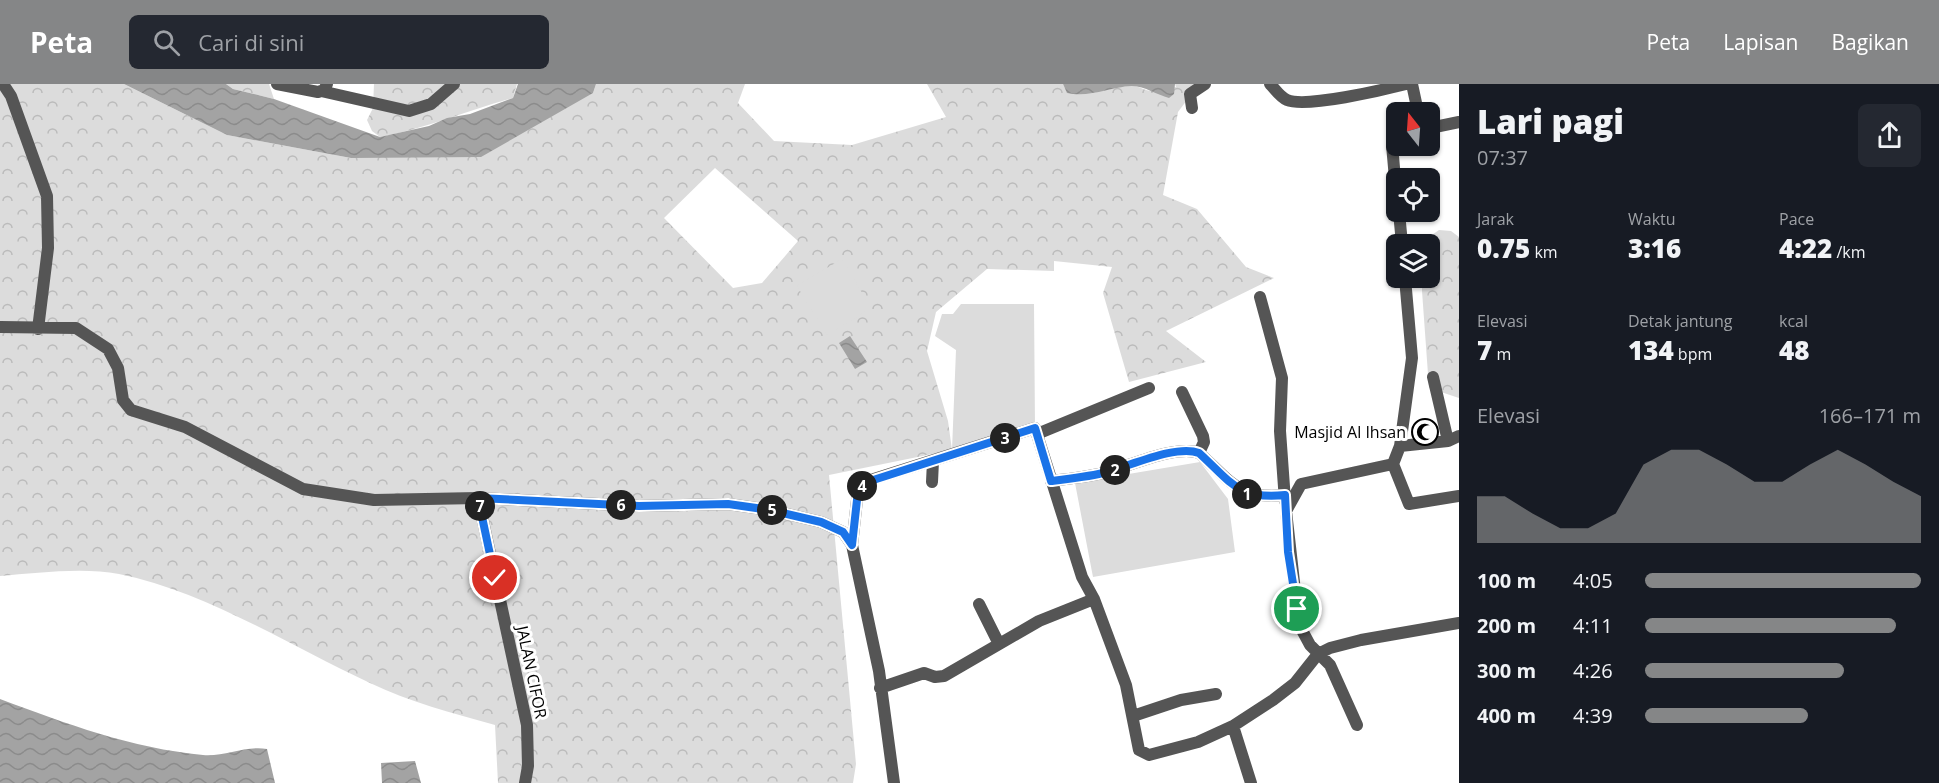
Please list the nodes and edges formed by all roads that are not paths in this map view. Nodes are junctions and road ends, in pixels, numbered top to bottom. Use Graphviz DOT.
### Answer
graph roads {
  1 [pos="3,84"];
  2 [pos="277,84"];
  3 [pos="1205,84"];
  4 [pos="1353,84"];
  5 [pos="1404,84"];
  6 [pos="1412,84"];
  7 [pos="449,86"];
  8 [pos="1277,86"];
  9 [pos="324,88"];
  10 [pos="1346,95"];
  11 [pos="1416,102"];
  12 [pos="1192,108"];
  13 [pos="1459,122"];
  14 [pos="1440,126"];
  15 [pos="1406,288"];
  16 [pos="1260,297"];
  17 [pos="0,327"];
  18 [pos="38,329"];
  19 [pos="1433,377"];
  20 [pos="1149,388"];
  21 [pos="1182,392"];
  22 [pos="1037,434"];
  23 [pos="1454,439"];
  24 [pos="1400,446"];
  25 [pos="1199,453"];
  26 [pos="933,461"];
  27 [pos="1393,464"];
  28 [pos="1051,481"];
  29 [pos="933,482"];
  30 [pos="1285,495"];
  31 [pos="1459,496"];
  32 [pos="478,498"];
  33 [pos="1286,511"];
  34 [pos="850,542"];
  35 [pos="1094,599"];
  36 [pos="979,604"];
  37 [pos="1459,623"];
  38 [pos="999,644"];
  39 [pos="1318,654"];
  40 [pos="880,688"];
  41 [pos="1216,694"];
  42 [pos="1133,716"];
  43 [pos="1357,725"];
  44 [pos="1233,726"];
  45 [pos="525,783"];
  46 [pos="894,783"];
  47 [pos="1251,783"];
  1 -- 18 [label="street"];
  2 -- 9 [label="street"];
  3 -- 12 [label="street"];
  4 -- 10 [label="street"];
  5 -- 10 [label="street"];
  6 -- 11 [label="street"];
  7 -- 9 [label="street"];
  8 -- 10 [label="street"];
  13 -- 14 [label="street"];
  15 -- 24 [label="street"];
  16 -- 30 [label="street"];
  17 -- 18 [label="street"];
  18 -- 32 [label="street"];
  19 -- 23 [label="street"];
  20 -- 22 [label="street"];
  21 -- 25 [label="street"];
  22 -- 26 [label="street"];
  22 -- 28 [label="street"];
  23 -- 24 [label="street"];
  24 -- 27 [label="street"];
  25 -- 28 [label="street"];
  25 -- 30 [label="street"];
  26 -- 29 [label="street"];
  26 -- 34 [label="street"];
  27 -- 31 [label="street"];
  27 -- 33 [label="street"];
  28 -- 35 [label="street"];
  30 -- 33 [label="street"];
  32 -- 34 [label="street"];
  32 -- 45 [label="street, JALAN CIFOR"];
  33 -- 39 [label="street"];
  34 -- 40 [label="street"];
  35 -- 38 [label="street"];
  35 -- 42 [label="street"];
  36 -- 38 [label="street"];
  37 -- 39 [label="street"];
  38 -- 40 [label="street"];
  39 -- 43 [label="street"];
  39 -- 44 [label="street"];
  40 -- 46 [label="street"];
  41 -- 42 [label="street"];
  42 -- 44 [label="street"];
  44 -- 47 [label="street"];
}
